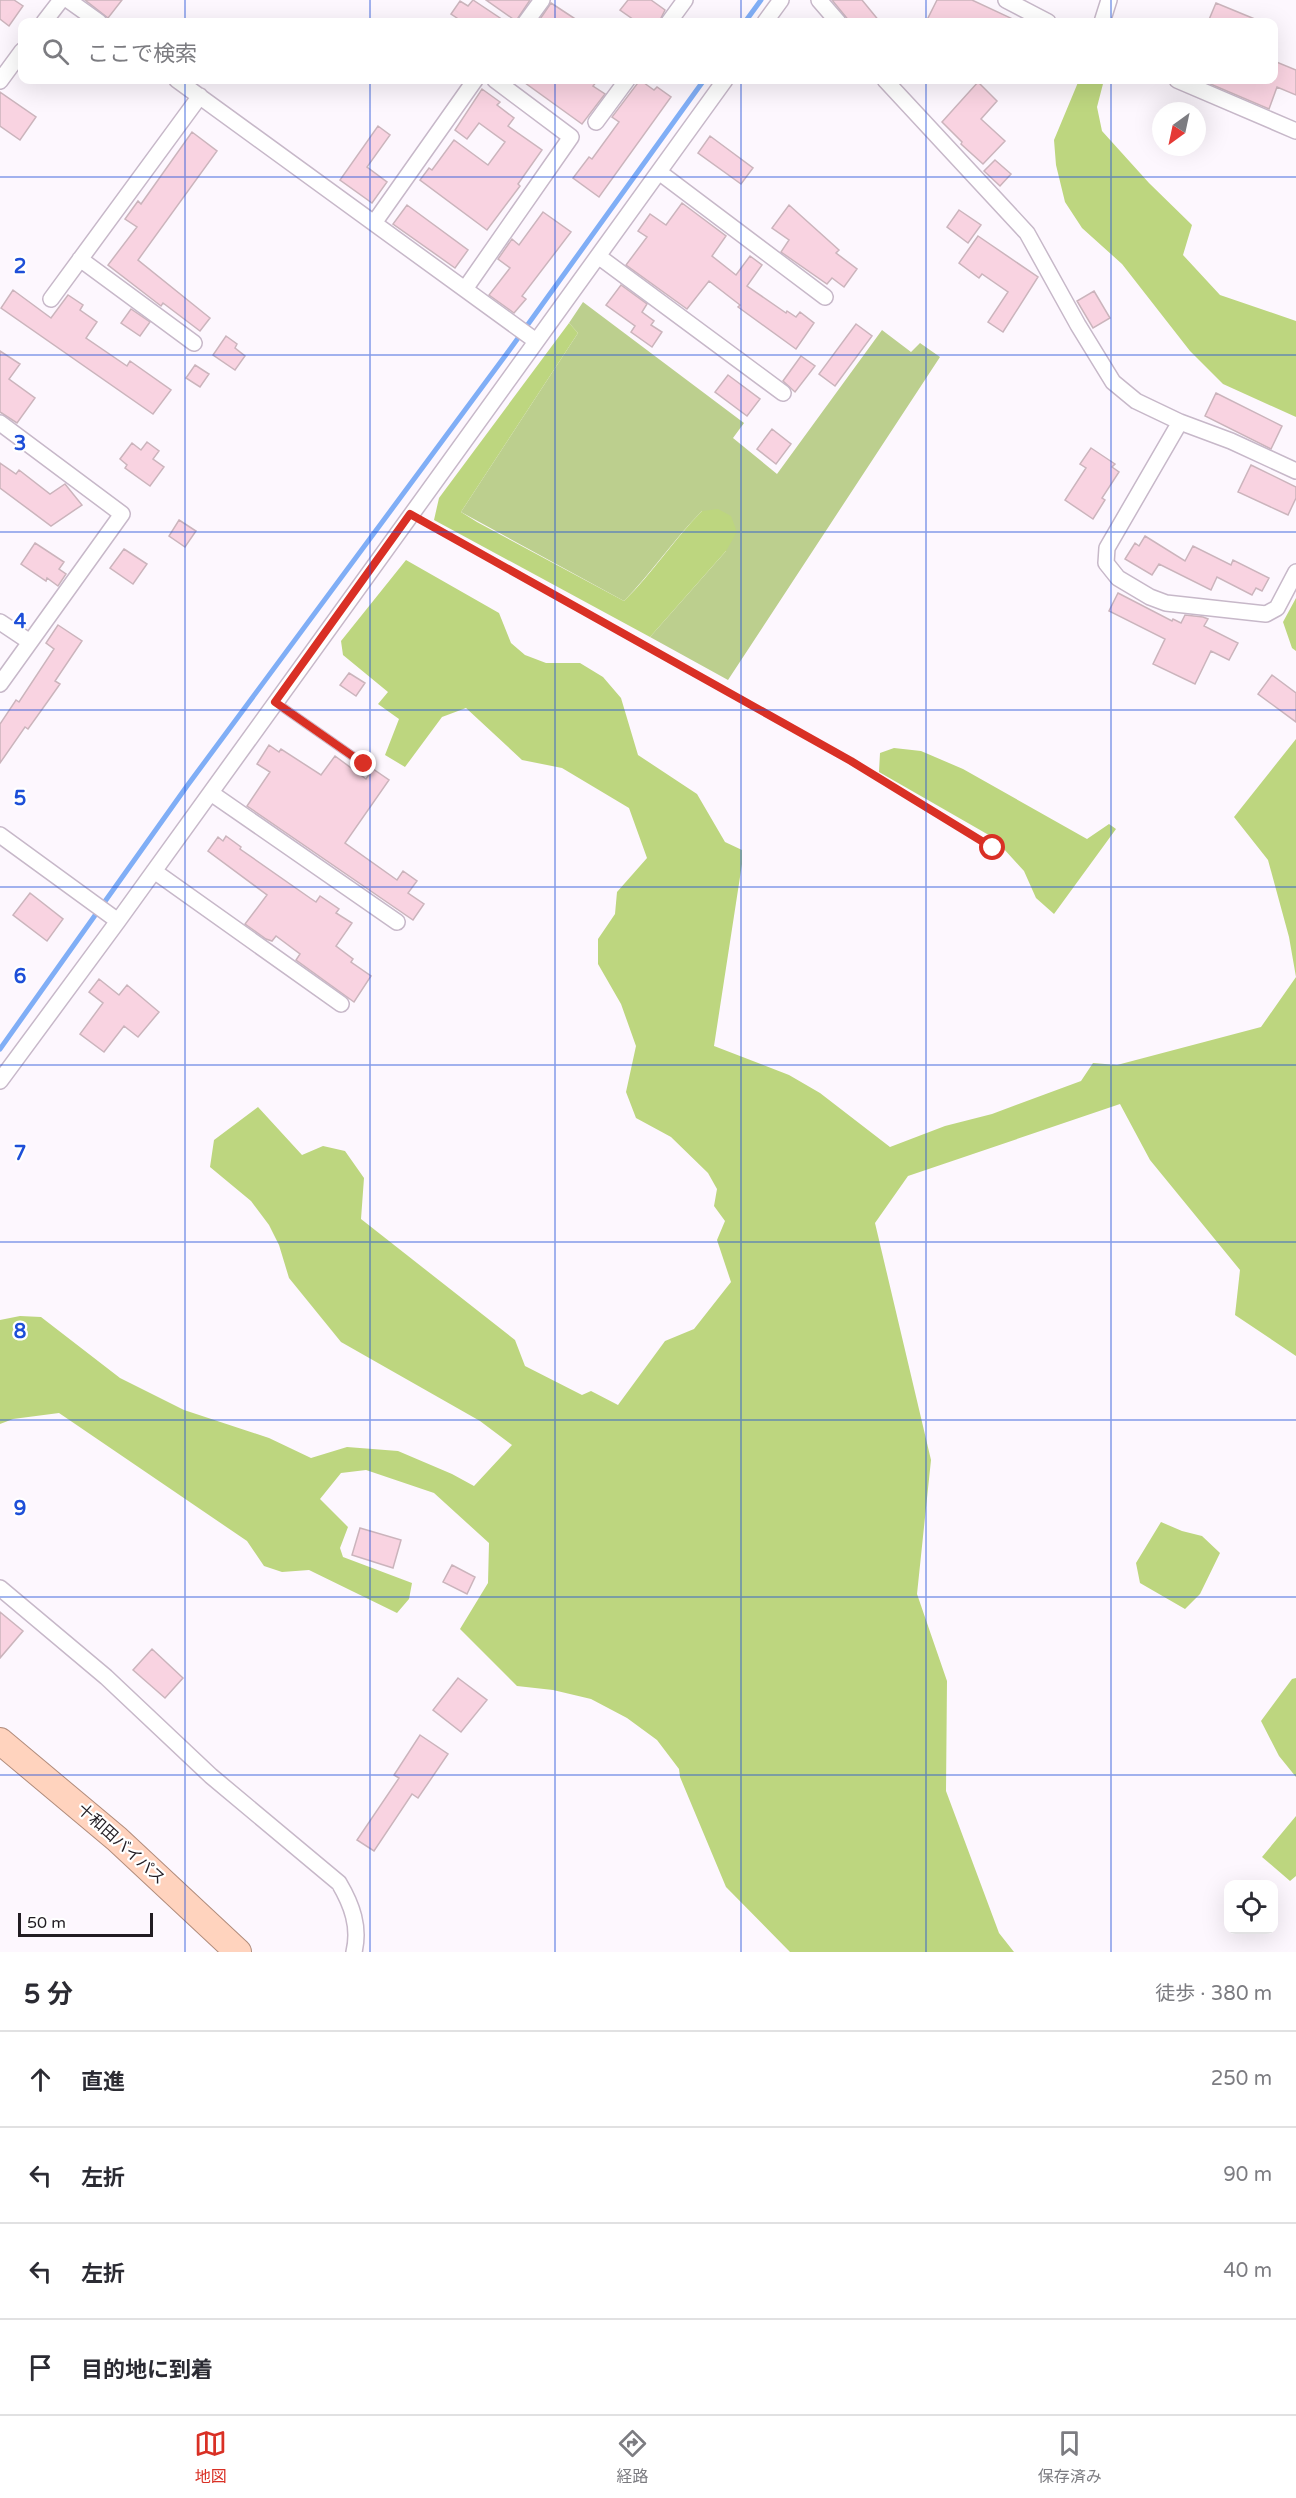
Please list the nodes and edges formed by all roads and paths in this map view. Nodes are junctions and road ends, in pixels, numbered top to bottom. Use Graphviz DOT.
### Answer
graph roads {
  1 [pos="67,0"];
  2 [pos="542,0"];
  3 [pos="685,0"];
  4 [pos="781,0"];
  5 [pos="819,0"];
  6 [pos="1006,0"];
  7 [pos="1109,0"];
  8 [pos="48,18"];
  9 [pos="93,18"];
  10 [pos="529,18"];
  11 [pos="672,18"];
  12 [pos="768,18"];
  13 [pos="835,18"];
  14 [pos="1040,18"];
  15 [pos="1102,18"];
  16 [pos="18,56"];
  17 [pos="0,81"];
  18 [pos="183,84"];
  19 [pos="472,84"];
  20 [pos="500,84"];
  21 [pos="624,84"];
  22 [pos="722,84"];
  23 [pos="889,84"];
  24 [pos="1187,84"];
  25 [pos="200,96"];
  26 [pos="596,122"];
  27 [pos="1296,130"];
  28 [pos="659,172"];
  29 [pos="374,224"];
  30 [pos="598,256"];
  31 [pos="80,259"];
  32 [pos="465,289"];
  33 [pos="825,297"];
  34 [pos="51,299"];
  35 [pos="526,334"];
  36 [pos="194,343"];
  37 [pos="783,393"];
  38 [pos="1180,422"];
  39 [pos="0,423"];
  40 [pos="1296,471"];
  41 [pos="410,514"];
  42 [pos="1296,572"];
  43 [pos="0,622"];
  44 [pos="30,642"];
  45 [pos="0,684"];
  46 [pos="275,702"];
  47 [pos="364,764"];
  48 [pos="211,793"];
  49 [pos="0,835"];
  50 [pos="993,848"];
  51 [pos="154,871"];
  52 [pos="118,921"];
  53 [pos="397,921"];
  54 [pos="341,1004"];
  55 [pos="0,1081"];
  56 [pos="0,1588"];
  57 [pos="0,1741"];
  58 [pos="228,1946"];
  59 [pos="354,1952"];
  1 -- 8 [label="street"];
  1 -- 9 [label="street"];
  2 -- 10 [label="street"];
  3 -- 11 [label="street"];
  4 -- 12 [label="street"];
  5 -- 13 [label="street"];
  6 -- 14 [label="street"];
  7 -- 15 [label="street"];
  16 -- 17 [label="street"];
  18 -- 25 [label="street"];
  19 -- 29 [label="street"];
  20 -- 32 [label="street"];
  21 -- 26 [label="street"];
  22 -- 28 [label="street"];
  23 -- 38 [label="street"];
  24 -- 27 [label="street"];
  25 -- 29 [label="street"];
  25 -- 31 [label="street"];
  28 -- 30 [label="street"];
  28 -- 33 [label="street"];
  29 -- 32 [label="street"];
  30 -- 35 [label="street"];
  30 -- 37 [label="street"];
  31 -- 34 [label="street"];
  31 -- 36 [label="street"];
  32 -- 35 [label="street"];
  35 -- 41 [label="street"];
  38 -- 40 [label="street"];
  38 -- 42 [label="street"];
  39 -- 44 [label="street"];
  41 -- 46 [label="street"];
  41 -- 50 [label="path"];
  43 -- 44 [label="street"];
  44 -- 45 [label="street"];
  46 -- 47 [label="lane"];
  46 -- 48 [label="street"];
  48 -- 51 [label="street"];
  48 -- 53 [label="street"];
  49 -- 52 [label="street"];
  51 -- 52 [label="street"];
  51 -- 54 [label="street"];
  52 -- 55 [label="street"];
  56 -- 59 [label="street"];
  57 -- 58 [label="highway, 十和田バイパス"];
}
